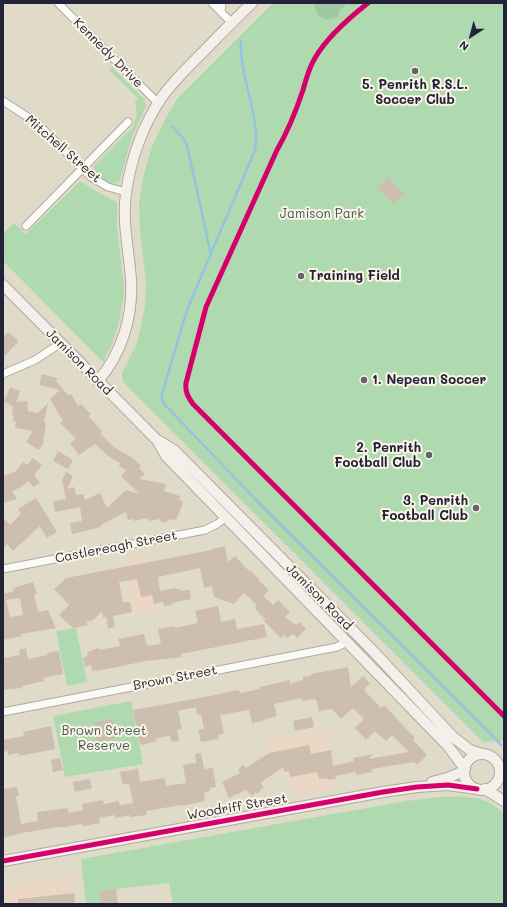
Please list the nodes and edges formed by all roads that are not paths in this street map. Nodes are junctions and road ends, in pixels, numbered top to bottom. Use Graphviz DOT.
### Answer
graph roads {
  1 [pos="58,3"];
  2 [pos="212,3"];
  3 [pos="222,3"];
  4 [pos="252,3"];
  5 [pos="221,12"];
  6 [pos="232,22"];
  7 [pos="3,101"];
  8 [pos="158,103"];
  9 [pos="128,122"];
  10 [pos="83,168"];
  11 [pos="126,192"];
  12 [pos="26,226"];
  13 [pos="3,285"];
  14 [pos="61,343"];
  15 [pos="3,374"];
  16 [pos="98,381"];
  17 [pos="156,439"];
  18 [pos="225,518"];
  19 [pos="3,569"];
  20 [pos="347,642"];
  21 [pos="3,712"];
  22 [pos="482,754"];
  23 [pos="500,760"];
  24 [pos="465,770"];
  25 [pos="502,777"];
  26 [pos="417,787"];
  27 [pos="481,789"];
  28 [pos="504,802"];
  29 [pos="3,861"];
  1 -- 8 [label="street, Kennedy Drive"];
  2 -- 5 [label="street"];
  3 -- 5 [label="street"];
  4 -- 6 [label="main road"];
  5 -- 6 [label="street"];
  6 -- 8 [label="main road"];
  7 -- 10 [label="street, Mitchell Street"];
  8 -- 11 [label="main road"];
  9 -- 10 [label="street"];
  10 -- 11 [label="street, Mitchell Street"];
  10 -- 12 [label="street"];
  11 -- 16 [label="main road"];
  13 -- 14 [label="main road, Jamison Road"];
  14 -- 15 [label="street"];
  14 -- 16 [label="main road, Jamison Road"];
  16 -- 17 [label="main road, Jamison Road"];
  17 -- 18 [label="main road, Jamison Road"];
  17 -- 22 [label="main road, Jamison Road"];
  18 -- 19 [label="street, Castlereagh Street"];
  18 -- 20 [label="main road, Jamison Road"];
  20 -- 21 [label="street, Brown Street"];
  20 -- 24 [label="main road, Jamison Road"];
  22 -- 23 [label="main road"];
  22 -- 24 [label="main road"];
  23 -- 25 [label="main road"];
  24 -- 26 [label="main road, Woodriff Street"];
  24 -- 27 [label="main road"];
  25 -- 27 [label="main road"];
  26 -- 27 [label="main road, Woodriff Street"];
  26 -- 29 [label="main road, Woodriff Street"];
  27 -- 28 [label="main road"];
}
